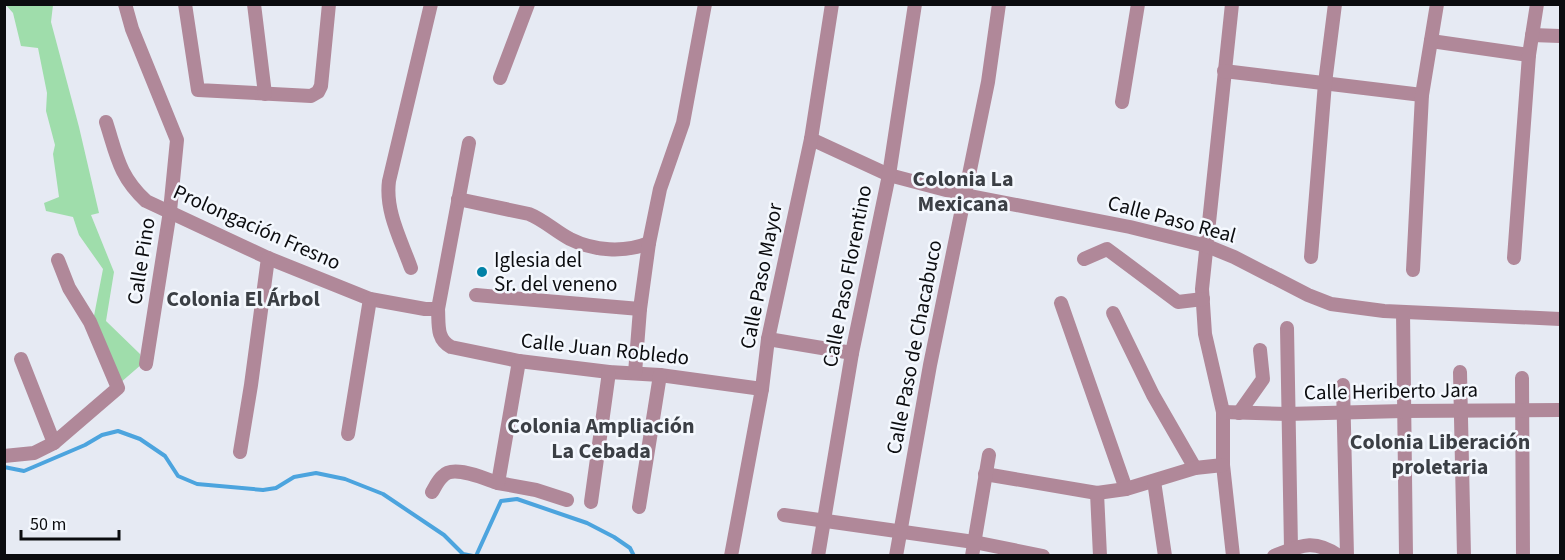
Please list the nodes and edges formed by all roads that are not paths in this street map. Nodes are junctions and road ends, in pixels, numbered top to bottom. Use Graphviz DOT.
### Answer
graph roads {
  1 [pos="125,4"];
  2 [pos="185,4"];
  3 [pos="254,4"];
  4 [pos="329,4"];
  5 [pos="431,4"];
  6 [pos="528,4"];
  7 [pos="705,4"];
  8 [pos="832,4"];
  9 [pos="915,4"];
  10 [pos="999,4"];
  11 [pos="1138,4"];
  12 [pos="1232,4"];
  13 [pos="1335,4"];
  14 [pos="1437,4"];
  15 [pos="1537,4"];
  16 [pos="1532,35"];
  17 [pos="1560,36"];
  18 [pos="1431,41"];
  19 [pos="1529,55"];
  20 [pos="1224,71"];
  21 [pos="500,78"];
  22 [pos="1325,83"];
  23 [pos="265,94"];
  24 [pos="1422,95"];
  25 [pos="1122,102"];
  26 [pos="106,122"];
  27 [pos="811,139"];
  28 [pos="469,143"];
  29 [pos="889,175"];
  30 [pos="965,195"];
  31 [pos="458,199"];
  32 [pos="170,211"];
  33 [pos="649,243"];
  34 [pos="1207,246"];
  35 [pos="1311,257"];
  36 [pos="268,258"];
  37 [pos="1514,258"];
  38 [pos="58,260"];
  39 [pos="1084,260"];
  40 [pos="411,268"];
  41 [pos="1413,270"];
  42 [pos="476,295"];
  43 [pos="370,299"];
  44 [pos="1203,299"];
  45 [pos="1061,303"];
  46 [pos="438,309"];
  47 [pos="640,309"];
  48 [pos="1403,312"];
  49 [pos="1113,313"];
  50 [pos="1560,319"];
  51 [pos="1287,328"];
  52 [pos="768,339"];
  53 [pos="1260,350"];
  54 [pos="852,353"];
  55 [pos="21,359"];
  56 [pos="519,361"];
  57 [pos="146,364"];
  58 [pos="609,372"];
  59 [pos="1460,372"];
  60 [pos="635,373"];
  61 [pos="660,375"];
  62 [pos="1522,378"];
  63 [pos="1344,385"];
  64 [pos="762,389"];
  65 [pos="1560,410"];
  66 [pos="1403,411"];
  67 [pos="1461,411"];
  68 [pos="1522,411"];
  69 [pos="1223,412"];
  70 [pos="1343,412"];
  71 [pos="1239,413"];
  72 [pos="1287,414"];
  73 [pos="348,434"];
  74 [pos="54,443"];
  75 [pos="240,452"];
  76 [pos="989,455"];
  77 [pos="4,456"];
  78 [pos="1223,465"];
  79 [pos="1195,468"];
  80 [pos="986,474"];
  81 [pos="1154,481"];
  82 [pos="498,483"];
  83 [pos="1126,489"];
  84 [pos="432,492"];
  85 [pos="1097,493"];
  86 [pos="567,500"];
  87 [pos="591,502"];
  88 [pos="639,507"];
  89 [pos="784,515"];
  90 [pos="823,521"];
  91 [pos="901,532"];
  92 [pos="1291,548"];
  93 [pos="973,549"];
  94 [pos="731,555"];
  95 [pos="818,555"];
  96 [pos="896,555"];
  97 [pos="1043,555"];
  98 [pos="1100,555"];
  99 [pos="1165,555"];
  100 [pos="1233,555"];
  101 [pos="1274,555"];
  102 [pos="1339,555"];
  103 [pos="1347,555"];
  104 [pos="1406,555"];
  105 [pos="1464,555"];
  106 [pos="1522,555"];
  1 -- 32 [label="street, Calle Pino"];
  2 -- 23 [label="street"];
  3 -- 23 [label="street"];
  4 -- 23 [label="street"];
  5 -- 40 [label="street"];
  6 -- 21 [label="street"];
  7 -- 33 [label="street"];
  8 -- 27 [label="street, Calle Paso Mayor"];
  9 -- 29 [label="street, Calle Paso Florentino"];
  10 -- 30 [label="street, Calle Paso de Chacabuco"];
  11 -- 25 [label="street"];
  12 -- 20 [label="street"];
  13 -- 22 [label="street"];
  14 -- 18 [label="street"];
  15 -- 16 [label="street"];
  16 -- 17 [label="street"];
  16 -- 19 [label="street"];
  18 -- 19 [label="street"];
  18 -- 24 [label="street"];
  19 -- 37 [label="street"];
  20 -- 22 [label="street"];
  20 -- 34 [label="street"];
  22 -- 24 [label="street"];
  22 -- 35 [label="street"];
  24 -- 41 [label="street"];
  26 -- 32 [label="street, Prolongación Fresno"];
  27 -- 29 [label="street, Calle Paso Real"];
  27 -- 52 [label="street, Calle Paso Mayor"];
  28 -- 31 [label="street"];
  29 -- 30 [label="street, Calle Paso Real"];
  29 -- 54 [label="street, Calle Paso Florentino"];
  30 -- 34 [label="street, Calle Paso Real"];
  30 -- 91 [label="street, Calle Paso de Chacabuco"];
  31 -- 33 [label="street"];
  31 -- 46 [label="street"];
  32 -- 36 [label="street, Prolongación Fresno"];
  32 -- 57 [label="street, Calle Pino"];
  33 -- 47 [label="street"];
  34 -- 44 [label="street"];
  34 -- 48 [label="street, Calle Paso Real"];
  36 -- 43 [label="street, Prolongación Fresno"];
  36 -- 75 [label="street"];
  38 -- 74 [label="street"];
  39 -- 44 [label="street"];
  42 -- 47 [label="street"];
  43 -- 46 [label="street, Prolongación Fresno"];
  43 -- 73 [label="street"];
  44 -- 69 [label="street"];
  45 -- 83 [label="street"];
  46 -- 56 [label="street, Calle Juan Robledo"];
  47 -- 60 [label="street"];
  48 -- 50 [label="street, Calle Paso Real"];
  48 -- 66 [label="street"];
  49 -- 79 [label="street"];
  51 -- 72 [label="street"];
  52 -- 54 [label="street"];
  52 -- 64 [label="street, Calle Paso Mayor"];
  53 -- 71 [label="street"];
  54 -- 90 [label="street, Calle Paso Florentino"];
  55 -- 74 [label="street"];
  56 -- 58 [label="street, Calle Juan Robledo"];
  56 -- 82 [label="street"];
  58 -- 60 [label="street, Calle Juan Robledo"];
  58 -- 87 [label="street"];
  59 -- 67 [label="street"];
  60 -- 61 [label="street, Calle Juan Robledo"];
  61 -- 64 [label="street, Calle Juan Robledo"];
  61 -- 88 [label="street"];
  62 -- 68 [label="street"];
  63 -- 70 [label="street"];
  64 -- 94 [label="street, Calle Paso Mayor"];
  65 -- 68 [label="street, Calle Heriberto Jara"];
  66 -- 67 [label="street, Calle Heriberto Jara"];
  66 -- 70 [label="street, Calle Heriberto Jara"];
  66 -- 104 [label="street"];
  67 -- 68 [label="street, Calle Heriberto Jara"];
  67 -- 105 [label="street"];
  68 -- 106 [label="street"];
  69 -- 71 [label="street, Calle Heriberto Jara"];
  69 -- 78 [label="street"];
  70 -- 72 [label="street, Calle Heriberto Jara"];
  70 -- 103 [label="street"];
  71 -- 72 [label="street, Calle Heriberto Jara"];
  72 -- 92 [label="street"];
  74 -- 77 [label="street"];
  76 -- 80 [label="street"];
  78 -- 79 [label="street"];
  78 -- 100 [label="street"];
  79 -- 81 [label="street"];
  80 -- 85 [label="street"];
  80 -- 93 [label="street"];
  81 -- 83 [label="street"];
  81 -- 99 [label="street"];
  82 -- 84 [label="street"];
  82 -- 86 [label="street"];
  83 -- 85 [label="street"];
  85 -- 98 [label="street"];
  89 -- 90 [label="street"];
  90 -- 91 [label="street"];
  90 -- 95 [label="street, Calle Paso Florentino"];
  91 -- 93 [label="street"];
  91 -- 96 [label="street, Calle Paso de Chacabuco"];
  92 -- 101 [label="street"];
  92 -- 102 [label="street"];
  93 -- 97 [label="street"];
}
